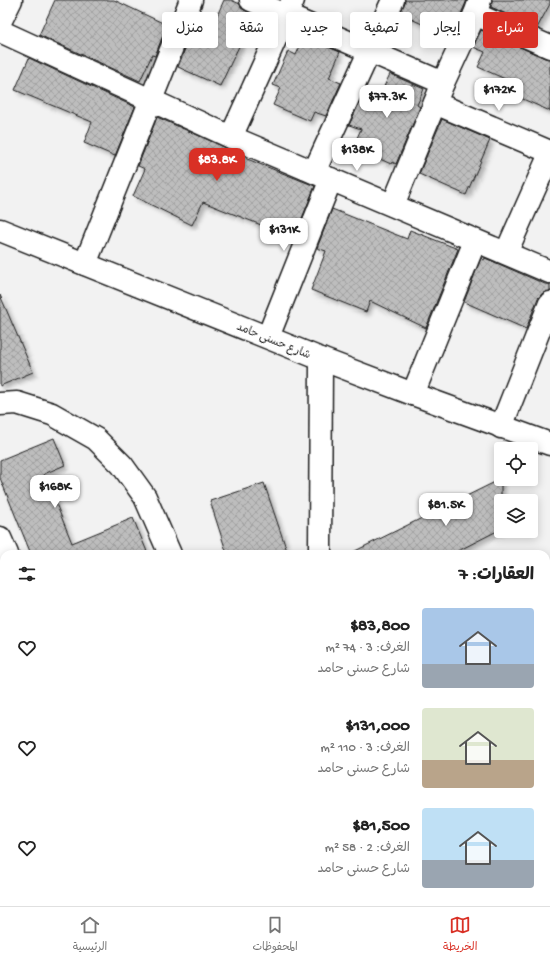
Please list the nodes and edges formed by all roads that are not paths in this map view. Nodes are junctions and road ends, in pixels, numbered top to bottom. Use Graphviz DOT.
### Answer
graph roads {
  1 [pos="11,0"];
  2 [pos="191,0"];
  3 [pos="251,0"];
  4 [pos="393,0"];
  5 [pos="477,7"];
  6 [pos="290,8"];
  7 [pos="0,22"];
  8 [pos="0,31"];
  9 [pos="550,47"];
  10 [pos="370,52"];
  11 [pos="439,93"];
  12 [pos="152,100"];
  13 [pos="231,137"];
  14 [pos="550,153"];
  15 [pos="323,176"];
  16 [pos="393,205"];
  17 [pos="0,230"];
  18 [pos="475,240"];
  19 [pos="506,253"];
  20 [pos="85,264"];
  21 [pos="550,272"];
  22 [pos="550,304"];
  23 [pos="268,337"];
  24 [pos="321,359"];
  25 [pos="413,394"];
  26 [pos="0,404"];
  27 [pos="501,427"];
  28 [pos="550,444"];
  29 [pos="0,538"];
  30 [pos="5,550"];
  31 [pos="168,550"];
  32 [pos="320,550"];
  1 -- 7 [label="street"];
  2 -- 12 [label="street"];
  3 -- 6 [label="street"];
  4 -- 10 [label="street"];
  5 -- 9 [label="street"];
  5 -- 11 [label="street"];
  6 -- 10 [label="street"];
  6 -- 13 [label="street"];
  8 -- 12 [label="street"];
  10 -- 11 [label="street"];
  10 -- 15 [label="street"];
  11 -- 14 [label="street"];
  11 -- 16 [label="street"];
  12 -- 13 [label="street"];
  12 -- 20 [label="street"];
  13 -- 15 [label="street"];
  14 -- 19 [label="street"];
  15 -- 16 [label="street"];
  15 -- 23 [label="street"];
  16 -- 18 [label="street"];
  17 -- 20 [label="street, شارع حسنى حامد"];
  18 -- 19 [label="street"];
  18 -- 25 [label="street"];
  19 -- 21 [label="street"];
  20 -- 23 [label="street, شارع حسنى حامد"];
  22 -- 27 [label="street"];
  23 -- 24 [label="street, شارع حسنى حامد"];
  24 -- 25 [label="street, شارع حسنى حامد"];
  24 -- 32 [label="street"];
  25 -- 27 [label="street, شارع حسنى حامد"];
  26 -- 31 [label="street"];
  27 -- 28 [label="street, شارع حسنى حامد"];
  29 -- 30 [label="street"];
}
